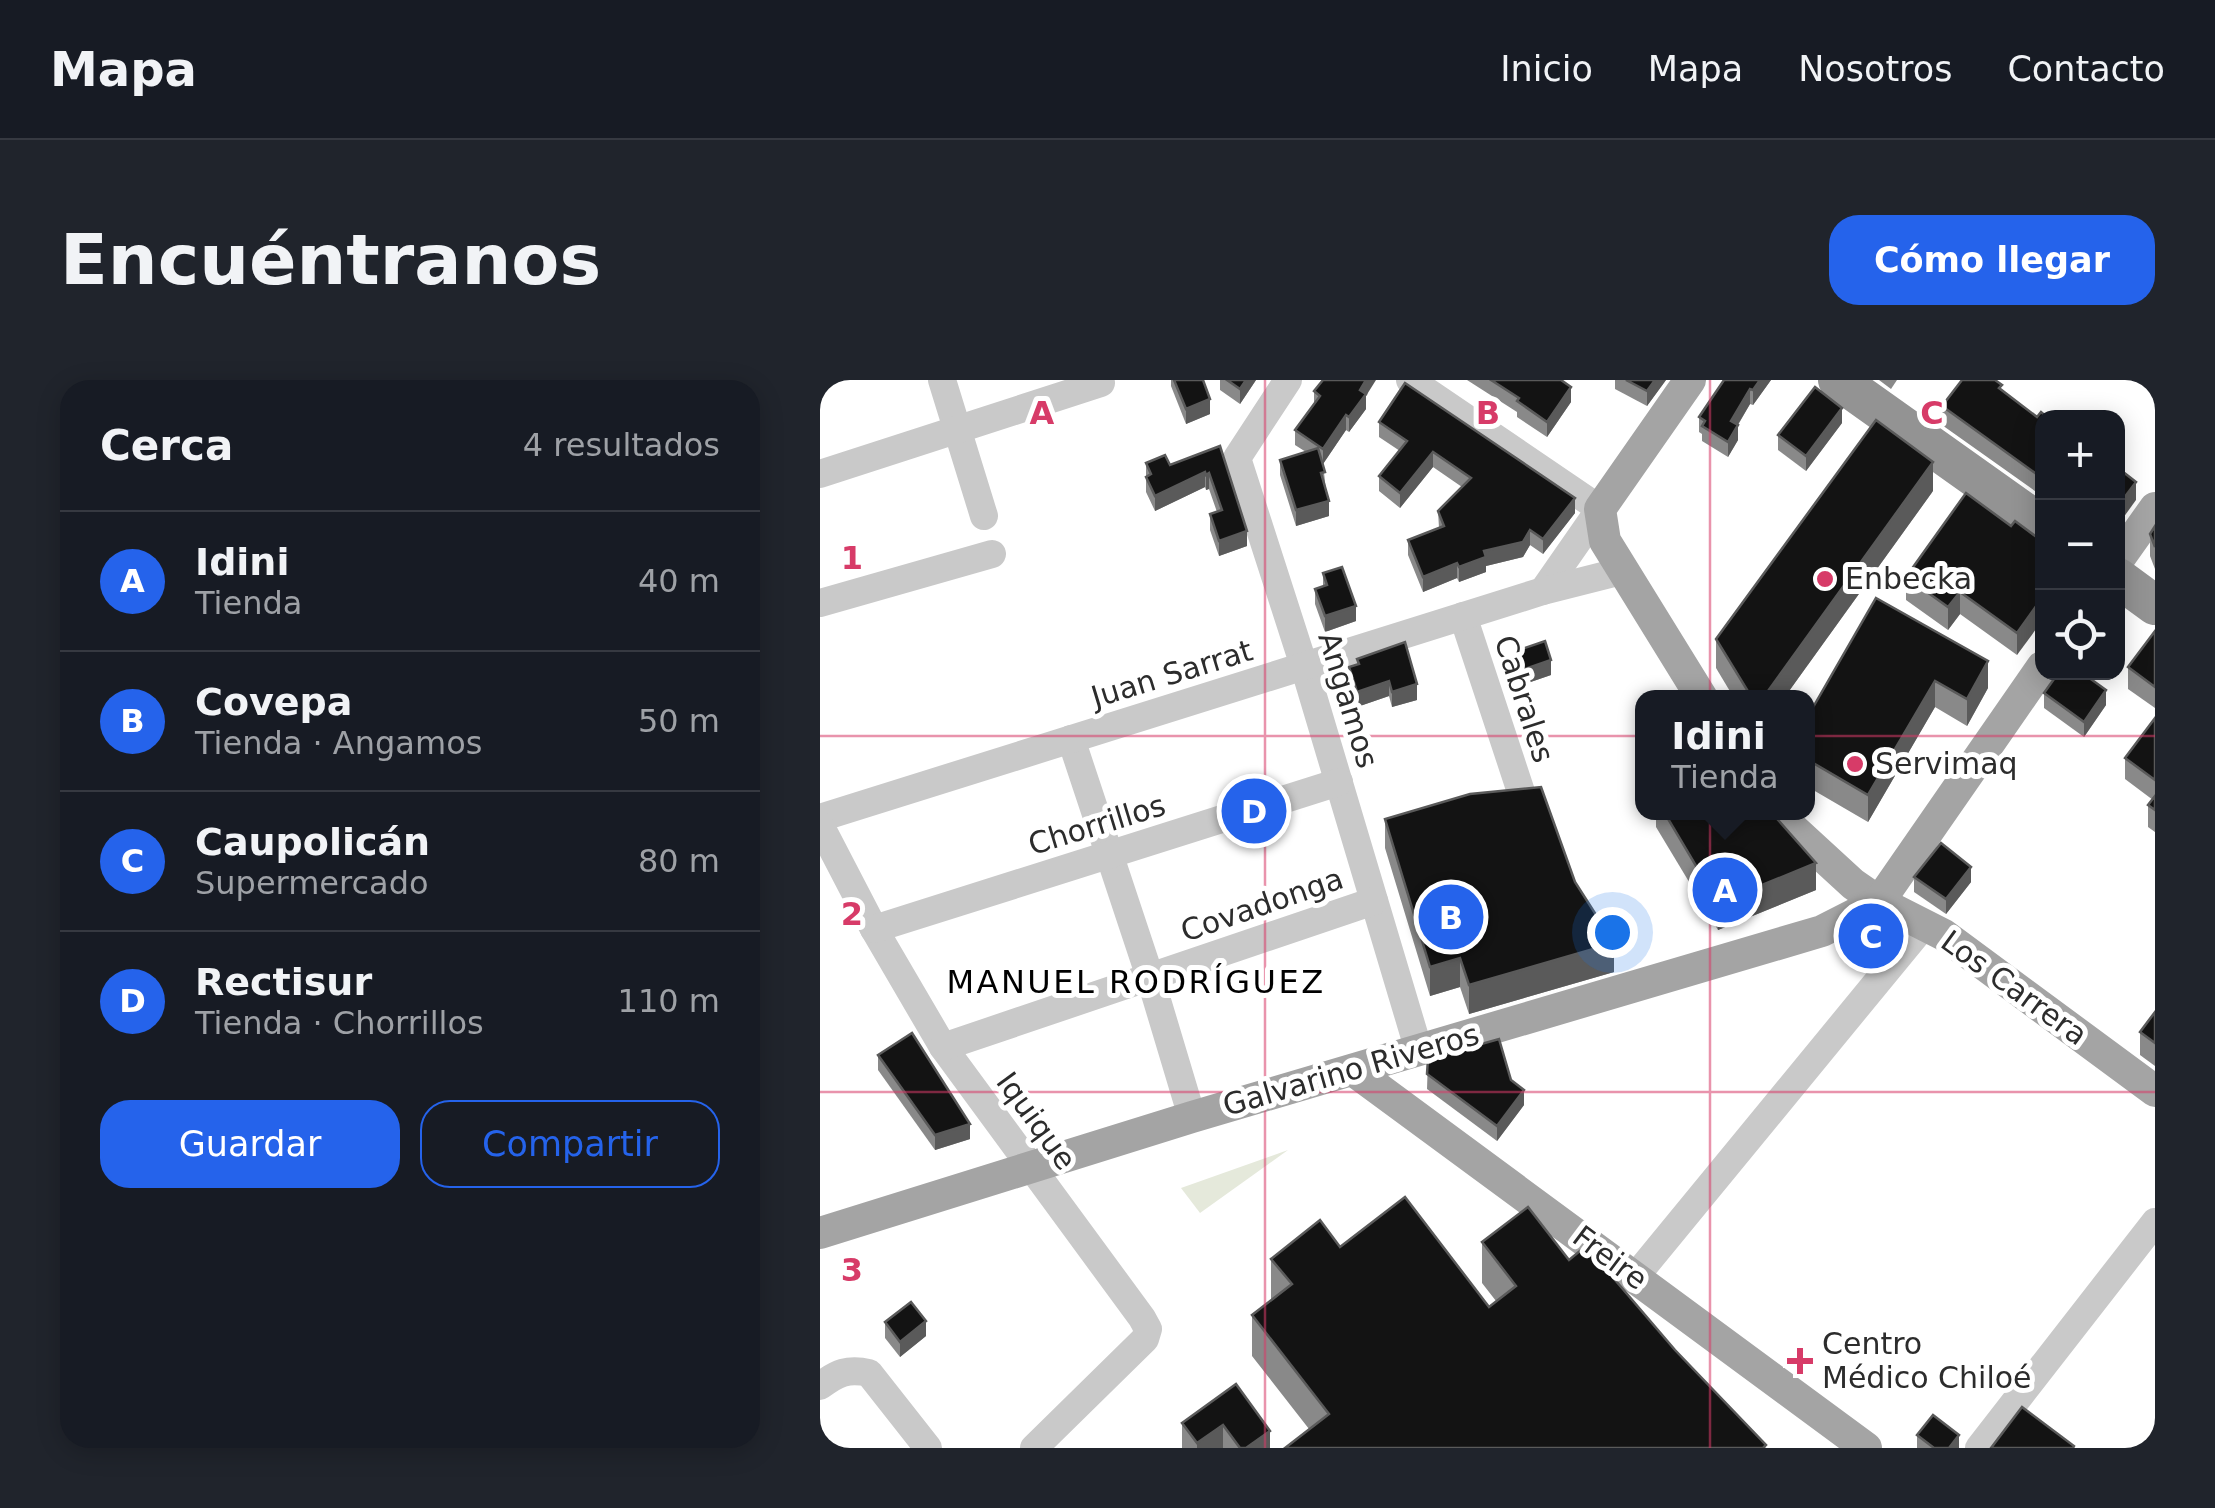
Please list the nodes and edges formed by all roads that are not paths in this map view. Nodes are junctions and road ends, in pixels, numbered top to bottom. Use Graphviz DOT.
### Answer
graph roads {
  1 [pos="942,380"];
  2 [pos="1288,380"];
  3 [pos="1410,380"];
  4 [pos="1690,380"];
  5 [pos="1838,380"];
  6 [pos="1101,383"];
  7 [pos="958,428"];
  8 [pos="820,474"];
  9 [pos="2155,508"];
  10 [pos="1600,509"];
  11 [pos="984,516"];
  12 [pos="2035,520"];
  13 [pos="2125,550"];
  14 [pos="992,554"];
  15 [pos="1622,571"];
  16 [pos="2125,583"];
  17 [pos="1543,591"];
  18 [pos="820,603"];
  19 [pos="2155,604"];
  20 [pos="1463,616"];
  21 [pos="1304,666"];
  22 [pos="2035,677"];
  23 [pos="1697,690"];
  24 [pos="1071,740"];
  25 [pos="1339,782"];
  26 [pos="1524,801"];
  27 [pos="1786,820"];
  28 [pos="820,822"];
  29 [pos="1109,855"];
  30 [pos="1374,901"];
  31 [pos="1879,902"];
  32 [pos="1924,925"];
  33 [pos="874,929"];
  34 [pos="1150,977"];
  35 [pos="942,1047"];
  36 [pos="1420,1051"];
  37 [pos="1353,1070"];
  38 [pos="2155,1091"];
  39 [pos="1192,1117"];
  40 [pos="1430,1125"];
  41 [pos="1030,1168"];
  42 [pos="2155,1222"];
  43 [pos="820,1233"];
  44 [pos="1635,1277"];
  45 [pos="820,1386"];
  46 [pos="928,1448"];
  47 [pos="1034,1448"];
  48 [pos="1866,1448"];
  49 [pos="1979,1448"];
  1 -- 7 [label="street"];
  2 -- 21 [label="street, Angamos"];
  3 -- 10 [label="street"];
  4 -- 10 [label="main road"];
  5 -- 12 [label="highway"];
  6 -- 7 [label="street"];
  7 -- 8 [label="street"];
  7 -- 11 [label="street"];
  9 -- 13 [label="main road"];
  10 -- 15 [label="main road"];
  10 -- 17 [label="street"];
  14 -- 18 [label="street"];
  15 -- 17 [label="street, Juan Sarrat"];
  15 -- 23 [label="main road"];
  16 -- 19 [label="highway"];
  17 -- 20 [label="street, Juan Sarrat"];
  20 -- 21 [label="street, Juan Sarrat"];
  20 -- 26 [label="street, Cabrales"];
  21 -- 24 [label="street, Juan Sarrat"];
  21 -- 25 [label="street, Angamos"];
  22 -- 31 [label="main road"];
  24 -- 28 [label="street, Juan Sarrat"];
  24 -- 29 [label="street"];
  25 -- 29 [label="street, Chorrillos"];
  25 -- 30 [label="street, Angamos"];
  27 -- 31 [label="main road, Los Carrera"];
  28 -- 33 [label="street, Iquique"];
  29 -- 33 [label="street, Chorrillos"];
  29 -- 34 [label="street"];
  30 -- 34 [label="street, Covadonga"];
  30 -- 36 [label="street, Angamos"];
  31 -- 32 [label="main road, Los Carrera"];
  31 -- 36 [label="main road, Galvarino Riveros"];
  32 -- 38 [label="main road, Los Carrera"];
  32 -- 44 [label="street"];
  33 -- 35 [label="street, Iquique"];
  34 -- 35 [label="street, Covadonga"];
  34 -- 39 [label="street"];
  35 -- 41 [label="street, Iquique"];
  36 -- 37 [label="main road, Galvarino Riveros"];
  36 -- 40 [label="main road"];
  37 -- 39 [label="main road, Galvarino Riveros"];
  37 -- 40 [label="main road, Freire"];
  39 -- 41 [label="main road, Galvarino Riveros"];
  40 -- 44 [label="main road, Freire"];
  41 -- 43 [label="main road, Galvarino Riveros"];
  41 -- 47 [label="street, Iquique"];
  42 -- 49 [label="street"];
  44 -- 48 [label="main road, Freire"];
  45 -- 46 [label="street"];
}
